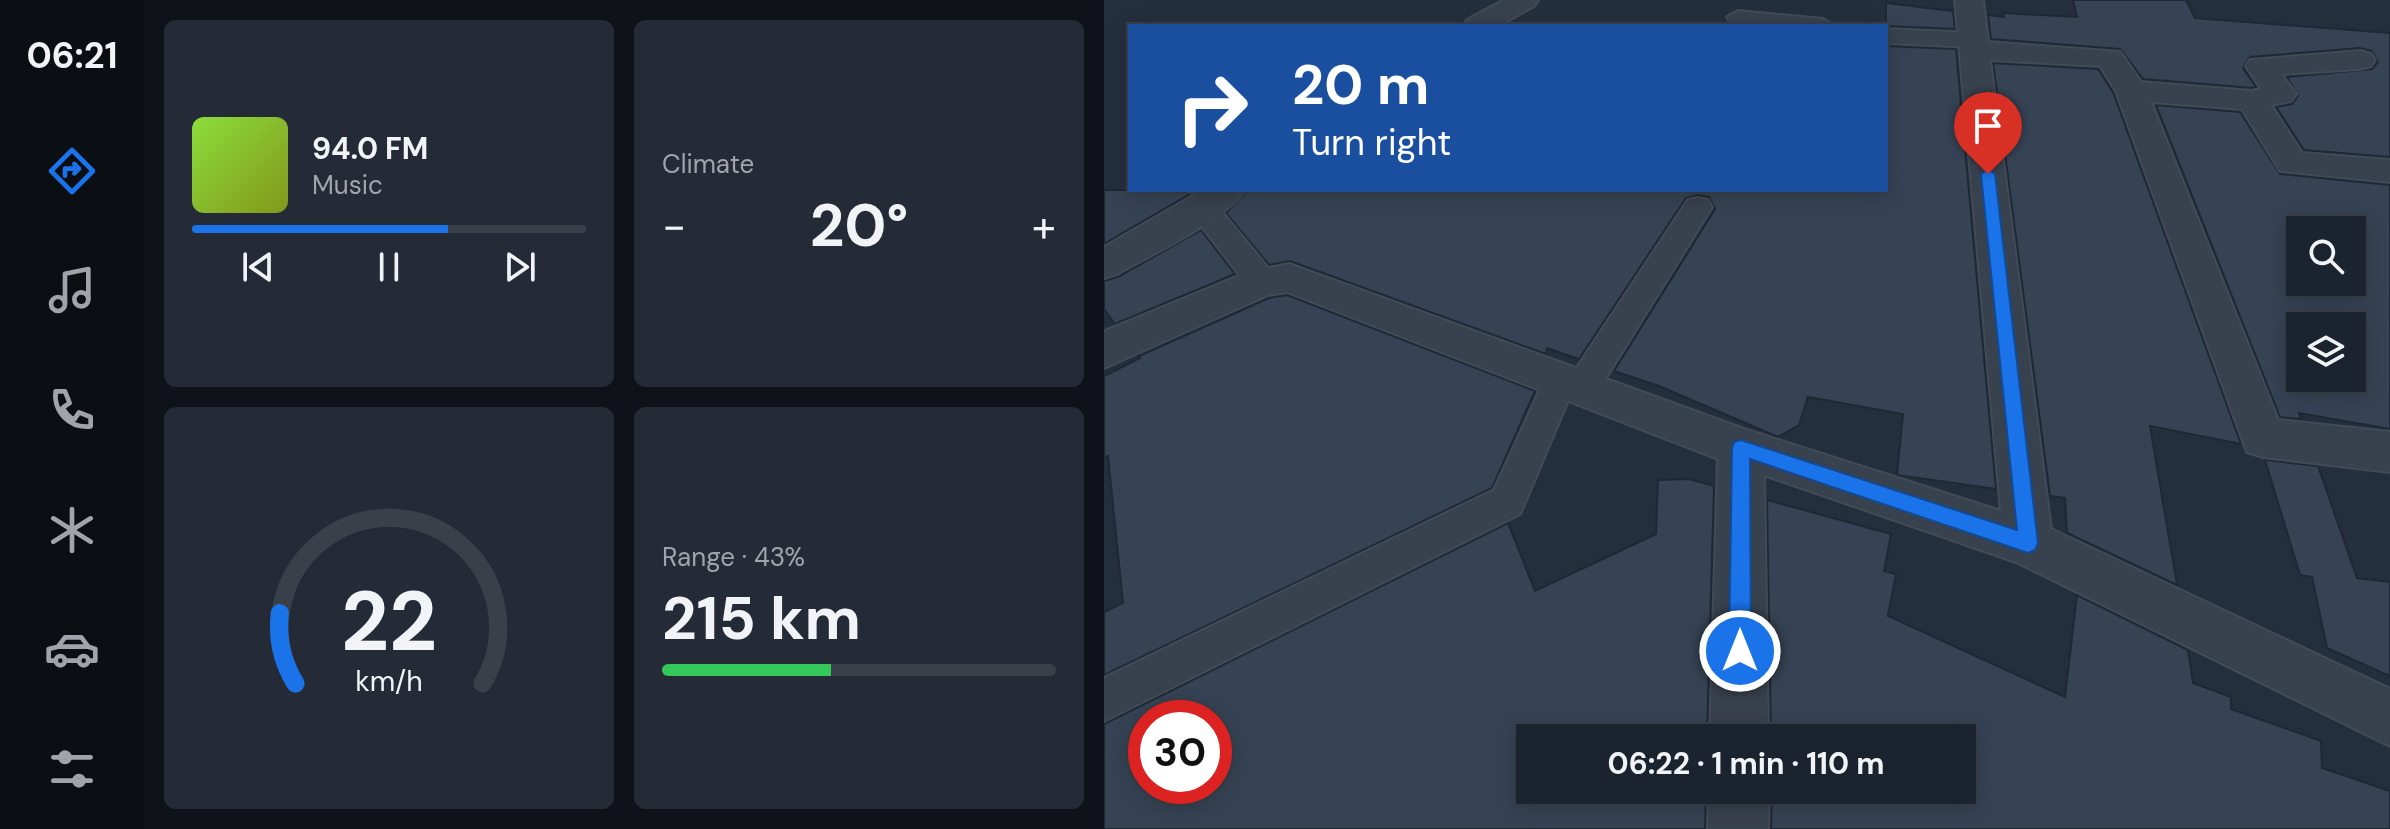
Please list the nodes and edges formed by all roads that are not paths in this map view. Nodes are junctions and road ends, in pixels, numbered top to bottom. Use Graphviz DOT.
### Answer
graph roads {
  1 [pos="1524,0"];
  2 [pos="1831,0"];
  3 [pos="1969,0"];
  4 [pos="1738,17"];
  5 [pos="1481,24"];
  6 [pos="1805,24"];
  7 [pos="1825,24"];
  8 [pos="1888,36"];
  9 [pos="1974,45"];
  10 [pos="2360,60"];
  11 [pos="2131,91"];
  12 [pos="2252,100"];
  13 [pos="2390,171"];
  14 [pos="1215,199"];
  15 [pos="1698,207"];
  16 [pos="1104,264"];
  17 [pos="1262,282"];
  18 [pos="1104,352"];
  19 [pos="1571,383"];
  20 [pos="1741,448"];
  21 [pos="2390,452"];
  22 [pos="2028,543"];
  23 [pos="1104,700"];
  24 [pos="2390,718"];
  25 [pos="1739,724"];
  26 [pos="1739,804"];
  27 [pos="1738,829"];
  1 -- 5 [label="street"];
  2 -- 7 [label="lane"];
  3 -- 9 [label="street"];
  4 -- 6 [label="lane"];
  8 -- 9 [label="lane"];
  9 -- 11 [label="street"];
  9 -- 22 [label="street"];
  10 -- 12 [label="street"];
  11 -- 12 [label="street"];
  11 -- 21 [label="street"];
  12 -- 13 [label="street"];
  14 -- 16 [label="street"];
  14 -- 17 [label="lane"];
  15 -- 19 [label="lane"];
  17 -- 18 [label="street"];
  17 -- 19 [label="street"];
  19 -- 20 [label="street"];
  19 -- 23 [label="lane"];
  20 -- 22 [label="street"];
  20 -- 25 [label="street"];
  22 -- 24 [label="street"];
  26 -- 27 [label="street"];
}
